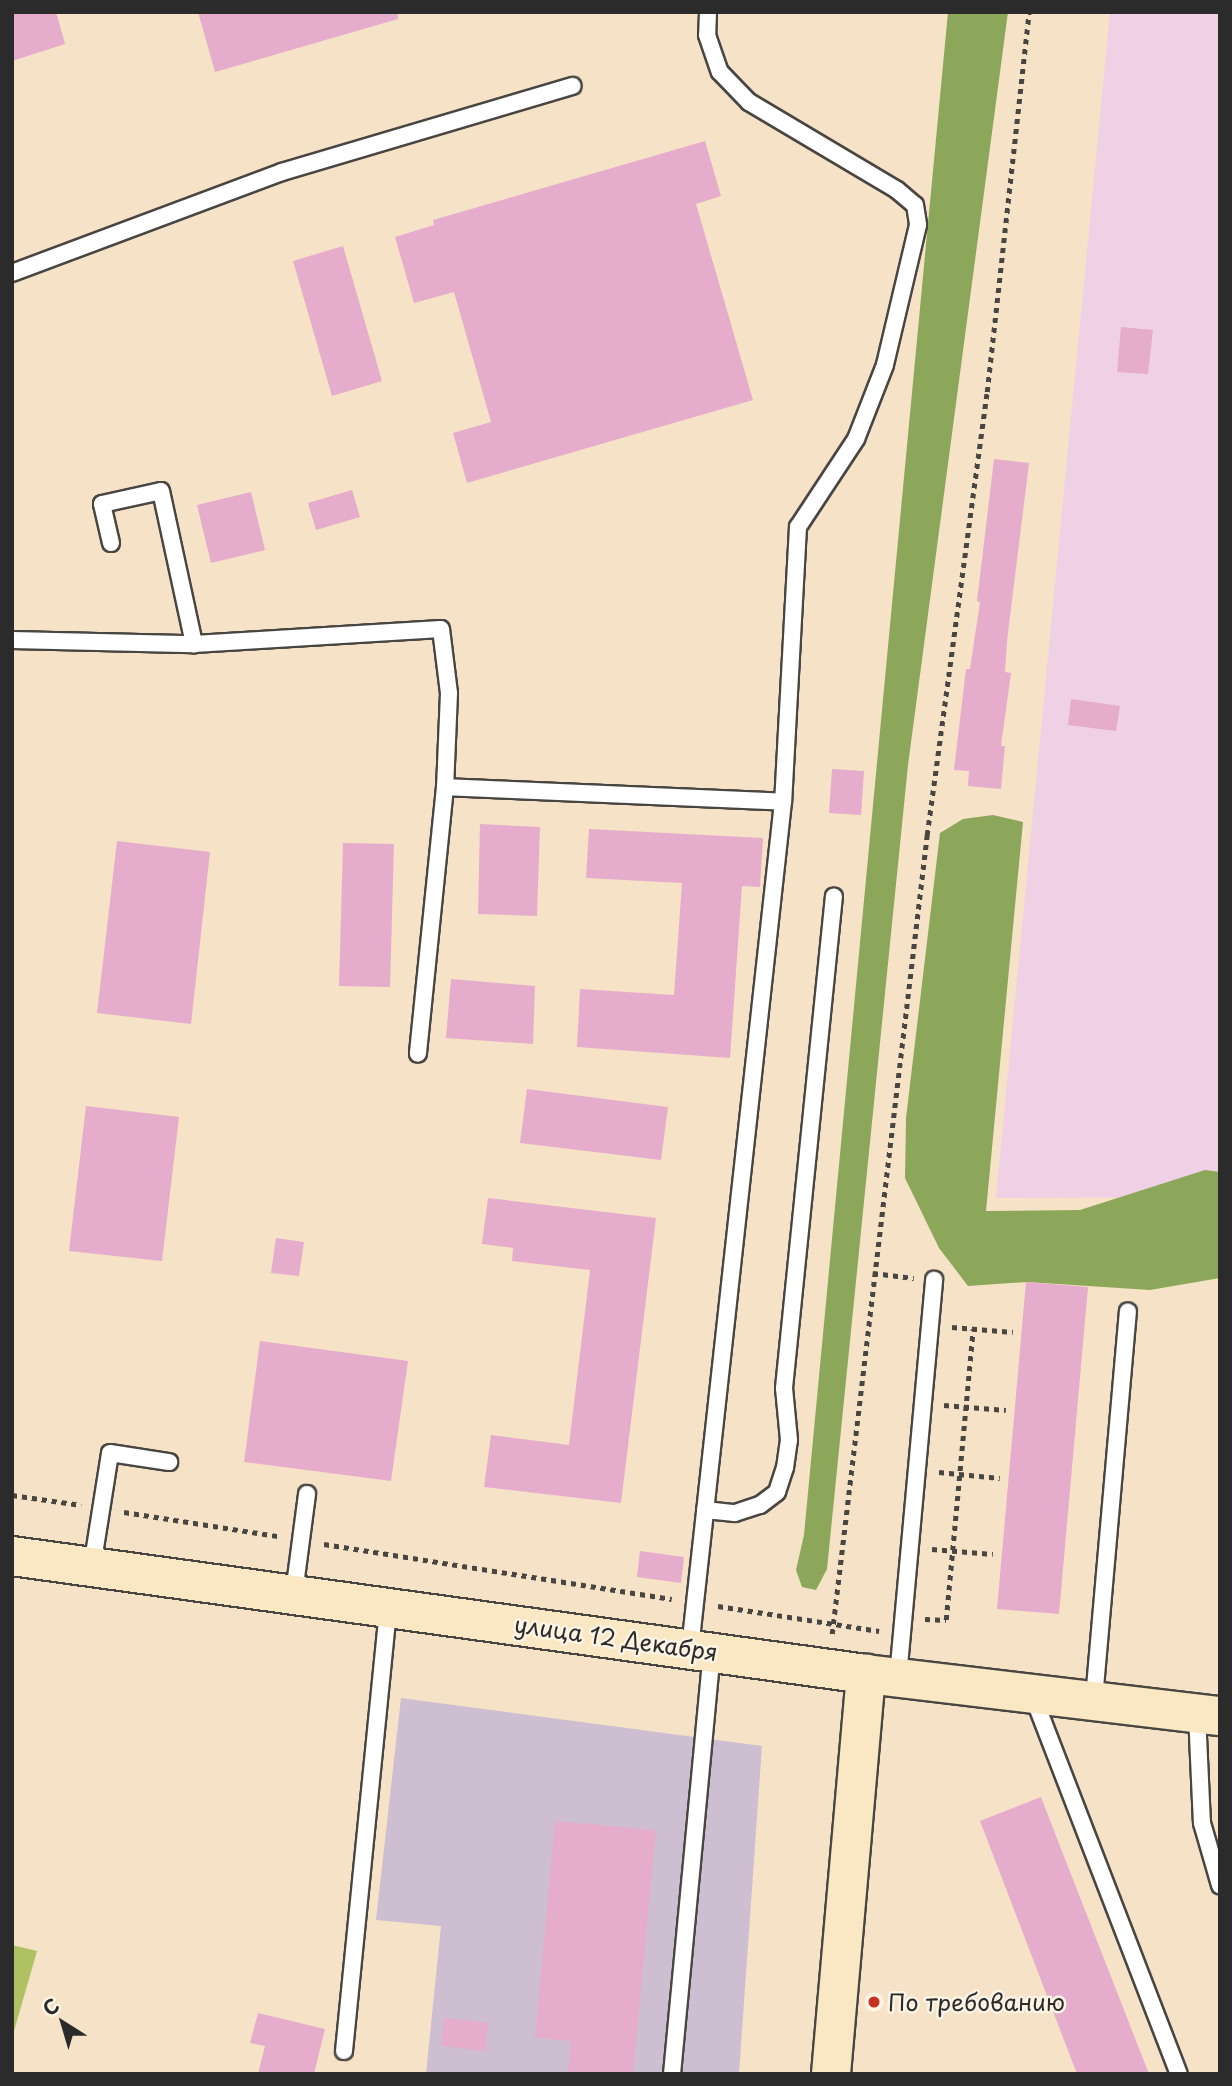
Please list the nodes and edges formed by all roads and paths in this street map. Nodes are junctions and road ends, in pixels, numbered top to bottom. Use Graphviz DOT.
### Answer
graph roads {
  1 [pos="708,12"];
  2 [pos="1029,12"];
  3 [pos="573,86"];
  4 [pos="12,273"];
  5 [pos="111,543"];
  6 [pos="12,640"];
  7 [pos="194,644"];
  8 [pos="445,787"];
  9 [pos="783,802"];
  10 [pos="834,897"];
  11 [pos="418,1054"];
  12 [pos="873,1273"];
  13 [pos="934,1280"];
  14 [pos="1128,1311"];
  15 [pos="930,1325"];
  16 [pos="972,1329"];
  17 [pos="1013,1332"];
  18 [pos="923,1403"];
  19 [pos="966,1407"];
  20 [pos="1006,1410"];
  21 [pos="169,1462"];
  22 [pos="917,1470"];
  23 [pos="960,1474"];
  24 [pos="1000,1478"];
  25 [pos="307,1494"];
  26 [pos="12,1495"];
  27 [pos="101,1508"];
  28 [pos="705,1510"];
  29 [pos="301,1540"];
  30 [pos="910,1547"];
  31 [pos="953,1551"];
  32 [pos="993,1554"];
  33 [pos="12,1556"];
  34 [pos="92,1567"];
  35 [pos="294,1593"];
  36 [pos="695,1602"];
  37 [pos="388,1606"];
  38 [pos="904,1616"];
  39 [pos="833,1624"];
  40 [pos="902,1635"];
  41 [pos="701,1650"];
  42 [pos="828,1666"];
  43 [pos="882,1675"];
  44 [pos="1032,1694"];
  45 [pos="1094,1699"];
  46 [pos="1209,1715"];
  47 [pos="1220,1885"];
  48 [pos="344,2051"];
  49 [pos="672,2074"];
  50 [pos="831,2074"];
  51 [pos="1179,2074"];
  1 -- 9 [label="lane"];
  2 -- 12 [label="path"];
  3 -- 4 [label="lane"];
  5 -- 7 [label="lane"];
  6 -- 7 [label="lane"];
  7 -- 8 [label="lane"];
  8 -- 9 [label="lane"];
  8 -- 11 [label="lane"];
  9 -- 28 [label="lane"];
  10 -- 28 [label="lane"];
  12 -- 13 [label="path"];
  12 -- 39 [label="path"];
  13 -- 15 [label="lane"];
  14 -- 45 [label="lane"];
  15 -- 16 [label="path"];
  15 -- 18 [label="lane"];
  16 -- 17 [label="path"];
  16 -- 19 [label="path"];
  18 -- 19 [label="path"];
  18 -- 22 [label="lane"];
  19 -- 20 [label="path"];
  19 -- 23 [label="path"];
  21 -- 27 [label="lane"];
  22 -- 23 [label="path"];
  22 -- 30 [label="lane"];
  23 -- 24 [label="path"];
  23 -- 31 [label="path"];
  25 -- 29 [label="lane"];
  26 -- 27 [label="path"];
  27 -- 29 [label="path"];
  27 -- 34 [label="lane"];
  28 -- 36 [label="lane"];
  29 -- 35 [label="lane"];
  29 -- 36 [label="path"];
  30 -- 31 [label="path"];
  30 -- 38 [label="lane"];
  31 -- 32 [label="path"];
  31 -- 38 [label="path"];
  33 -- 34 [label="main road, улица 12 Декабря"];
  34 -- 35 [label="main road, улица 12 Декабря"];
  35 -- 37 [label="main road, улица 12 Декабря"];
  36 -- 39 [label="path"];
  36 -- 41 [label="lane"];
  37 -- 41 [label="main road, улица 12 Декабря"];
  37 -- 48 [label="lane"];
  38 -- 40 [label="lane"];
  39 -- 40 [label="path"];
  39 -- 42 [label="path"];
  40 -- 43 [label="lane"];
  41 -- 42 [label="main road, улица 12 Декабря"];
  41 -- 49 [label="lane"];
  42 -- 43 [label="main road, улица 12 Декабря"];
  43 -- 44 [label="main road, улица 12 Декабря"];
  43 -- 50 [label="main road"];
  44 -- 45 [label="main road, улица 12 Декабря"];
  44 -- 51 [label="lane"];
  45 -- 46 [label="main road, улица 12 Декабря"];
  46 -- 47 [label="lane"];
}
